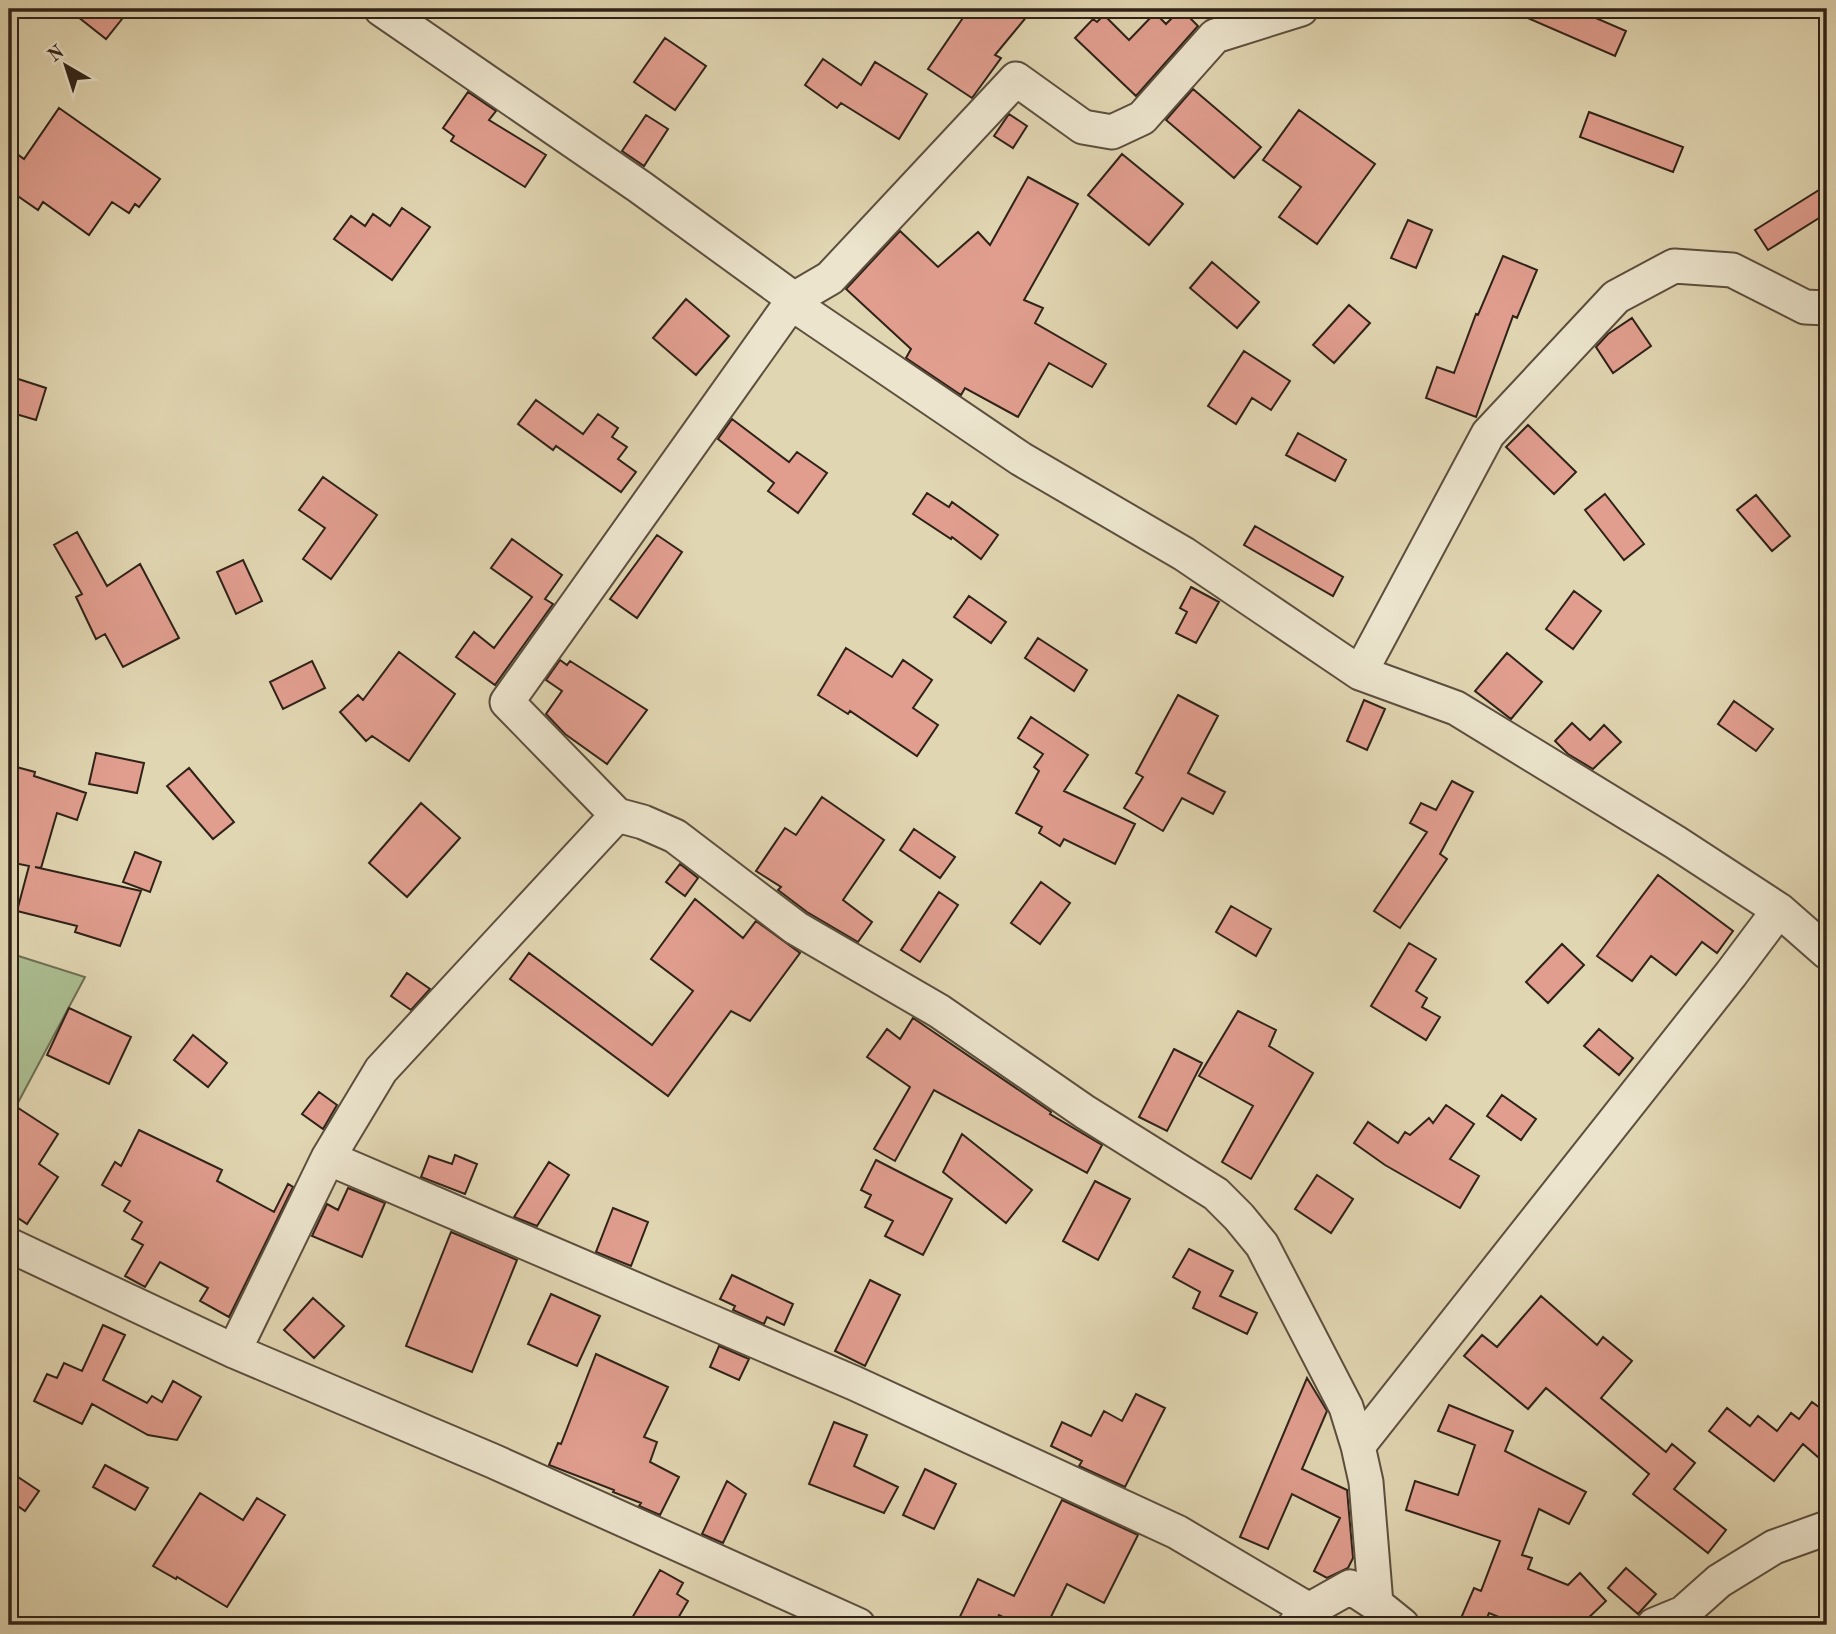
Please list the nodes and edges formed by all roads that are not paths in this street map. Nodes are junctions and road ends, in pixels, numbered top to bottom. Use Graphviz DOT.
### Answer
graph roads {
  1 [pos="382,9"];
  2 [pos="1301,9"];
  3 [pos="794,299"];
  4 [pos="1827,308"];
  5 [pos="1360,673"];
  6 [pos="617,815"];
  7 [pos="1779,910"];
  8 [pos="1827,952"];
  9 [pos="328,1158"];
  10 [pos="9,1245"];
  11 [pos="234,1351"];
  12 [pos="1359,1446"];
  13 [pos="1827,1528"];
  14 [pos="1376,1604"];
  15 [pos="1302,1618"];
  16 [pos="840,1621"];
  17 [pos="1678,1621"];
  18 [pos="1402,1625"];
  1 -- 3 [label="street"];
  2 -- 3 [label="street"];
  3 -- 5 [label="street"];
  3 -- 6 [label="street"];
  4 -- 5 [label="street"];
  5 -- 7 [label="street"];
  6 -- 9 [label="street"];
  6 -- 12 [label="street"];
  7 -- 8 [label="street"];
  7 -- 12 [label="street"];
  9 -- 11 [label="street"];
  9 -- 15 [label="street"];
  10 -- 11 [label="street"];
  11 -- 16 [label="street"];
  12 -- 14 [label="street"];
  13 -- 17 [label="street"];
  14 -- 15 [label="street"];
  14 -- 18 [label="street"];
}
